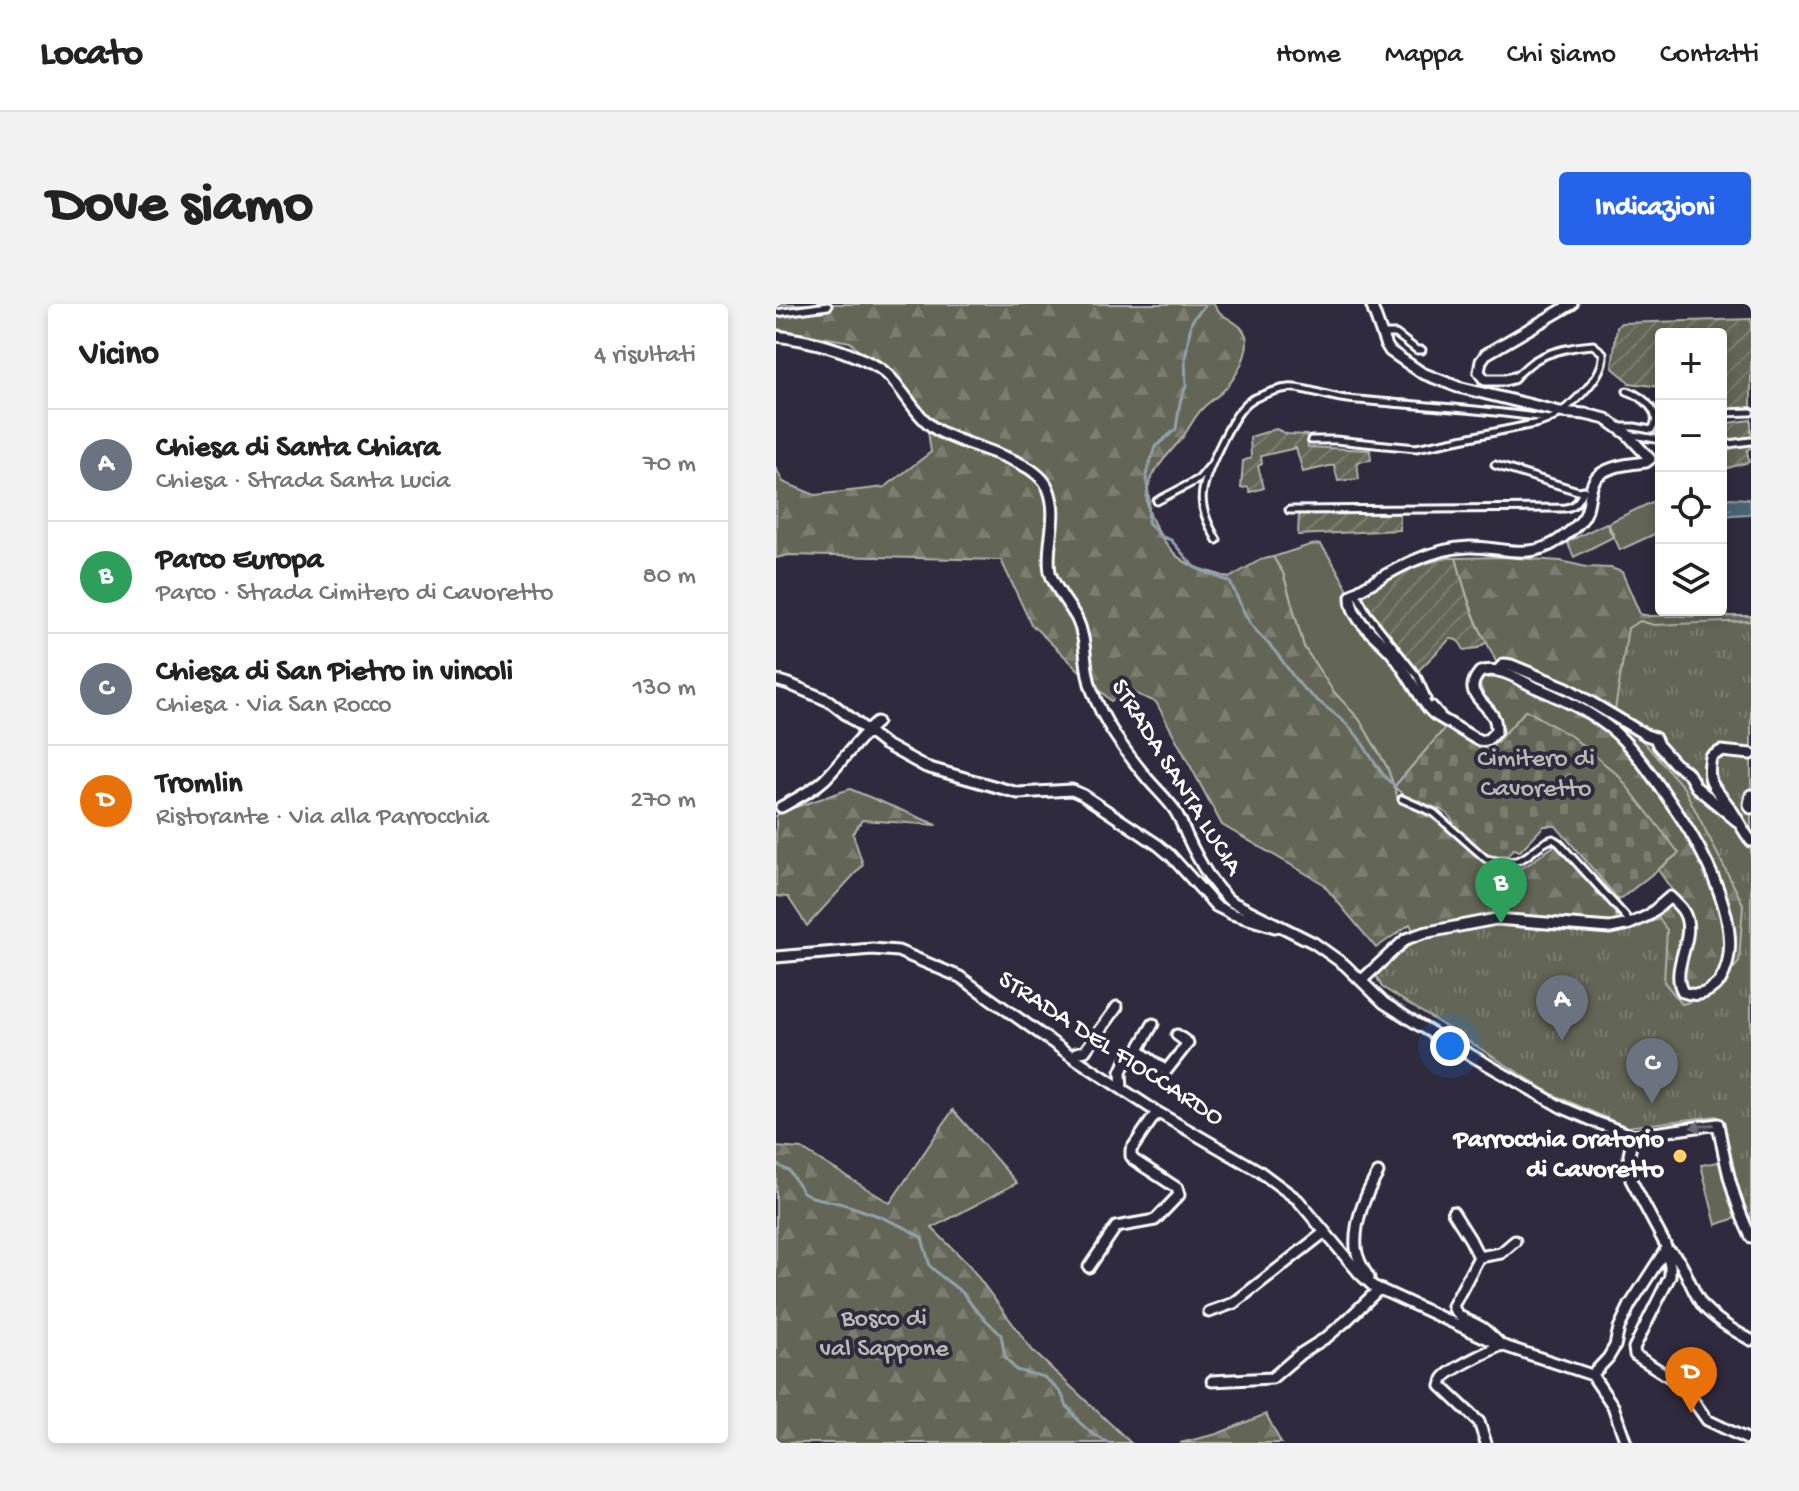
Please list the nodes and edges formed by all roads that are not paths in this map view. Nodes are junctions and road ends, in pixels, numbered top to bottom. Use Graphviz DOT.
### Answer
graph roads {
  1 [pos="1371,304"];
  2 [pos="1572,304"];
  3 [pos="828,306"];
  4 [pos="776,313"];
  5 [pos="1382,334"];
  6 [pos="776,336"];
  7 [pos="1422,350"];
  8 [pos="1513,378"];
  9 [pos="1627,391"];
  10 [pos="1560,412"];
  11 [pos="1751,412"];
  12 [pos="1727,413"];
  13 [pos="1549,419"];
  14 [pos="1618,427"];
  15 [pos="1627,434"];
  16 [pos="1655,439"];
  17 [pos="1311,440"];
  18 [pos="1751,441"];
  19 [pos="1727,444"];
  20 [pos="1212,464"];
  21 [pos="1495,465"];
  22 [pos="1593,481"];
  23 [pos="1584,491"];
  24 [pos="1157,501"];
  25 [pos="1289,510"];
  26 [pos="1217,540"];
  27 [pos="1353,596"];
  28 [pos="1498,670"];
  29 [pos="776,680"];
  30 [pos="1427,698"];
  31 [pos="1433,705"];
  32 [pos="1447,721"];
  33 [pos="877,722"];
  34 [pos="866,731"];
  35 [pos="1751,754"];
  36 [pos="1751,795"];
  37 [pos="1402,799"];
  38 [pos="781,807"];
  39 [pos="1751,808"];
  40 [pos="1737,821"];
  41 [pos="1751,841"];
  42 [pos="1630,924"];
  43 [pos="1293,932"];
  44 [pos="776,957"];
  45 [pos="1362,980"];
  46 [pos="1117,1007"];
  47 [pos="1153,1024"];
  48 [pos="1177,1035"];
  49 [pos="1138,1050"];
  50 [pos="1073,1057"];
  51 [pos="1122,1089"];
  52 [pos="1157,1112"];
  53 [pos="1633,1136"];
  54 [pos="1378,1173"];
  55 [pos="1453,1212"];
  56 [pos="1748,1228"];
  57 [pos="1325,1232"];
  58 [pos="1751,1237"];
  59 [pos="1515,1241"];
  60 [pos="1666,1249"];
  61 [pos="1479,1257"];
  62 [pos="1089,1267"];
  63 [pos="1376,1287"];
  64 [pos="1209,1312"];
  65 [pos="1751,1340"];
  66 [pos="1501,1345"];
  67 [pos="1592,1375"];
  68 [pos="1212,1381"];
  69 [pos="1751,1441"];
  70 [pos="1486,1443"];
  71 [pos="1626,1443"];
  1 -- 5 [label="street"];
  2 -- 8 [label="street"];
  3 -- 4 [label="lane"];
  5 -- 7 [label="lane"];
  5 -- 10 [label="street"];
  6 -- 43 [label="street, STRADA SANTA LUCIA"];
  8 -- 10 [label="lane"];
  9 -- 14 [label="lane"];
  10 -- 13 [label="lane"];
  10 -- 14 [label="street"];
  11 -- 12 [label="lane"];
  13 -- 17 [label="lane"];
  13 -- 20 [label="lane"];
  14 -- 15 [label="street"];
  15 -- 16 [label="lane"];
  15 -- 22 [label="street"];
  18 -- 19 [label="lane"];
  20 -- 24 [label="lane"];
  20 -- 26 [label="lane"];
  21 -- 23 [label="lane"];
  22 -- 23 [label="lane"];
  22 -- 27 [label="street"];
  23 -- 25 [label="lane"];
  27 -- 30 [label="lane"];
  27 -- 32 [label="street"];
  28 -- 32 [label="street"];
  28 -- 40 [label="street"];
  28 -- 42 [label="street"];
  29 -- 34 [label="street"];
  31 -- 32 [label="lane"];
  33 -- 34 [label="street"];
  34 -- 38 [label="street"];
  34 -- 43 [label="street"];
  35 -- 40 [label="street"];
  36 -- 39 [label="street"];
  37 -- 42 [label="lane"];
  40 -- 41 [label="street"];
  42 -- 45 [label="street"];
  43 -- 45 [label="street, STRADA SANTA LUCIA"];
  44 -- 50 [label="street, STRADA DEL FIOCCARDO"];
  45 -- 53 [label="street, STRADA SANTA LUCIA"];
  46 -- 50 [label="street"];
  47 -- 49 [label="street"];
  48 -- 49 [label="street"];
  49 -- 51 [label="street"];
  50 -- 51 [label="street, STRADA DEL FIOCCARDO"];
  51 -- 52 [label="street, STRADA DEL FIOCCARDO"];
  52 -- 57 [label="street, STRADA DEL FIOCCARDO"];
  52 -- 62 [label="street"];
  56 -- 53 [label="street, one-way"];
  53 -- 60 [label="street"];
  54 -- 63 [label="street"];
  55 -- 61 [label="street"];
  56 -- 58 [label="street"];
  57 -- 63 [label="street, STRADA DEL FIOCCARDO"];
  57 -- 64 [label="street"];
  59 -- 61 [label="street"];
  60 -- 65 [label="street"];
  60 -- 67 [label="street"];
  60 -- 69 [label="street"];
  61 -- 66 [label="street, STRADA DEL FIOCCARDO"];
  63 -- 66 [label="street, STRADA DEL FIOCCARDO"];
  63 -- 68 [label="street"];
  66 -- 67 [label="street, STRADA DEL FIOCCARDO"];
  66 -- 70 [label="street"];
  67 -- 71 [label="street"];
}
